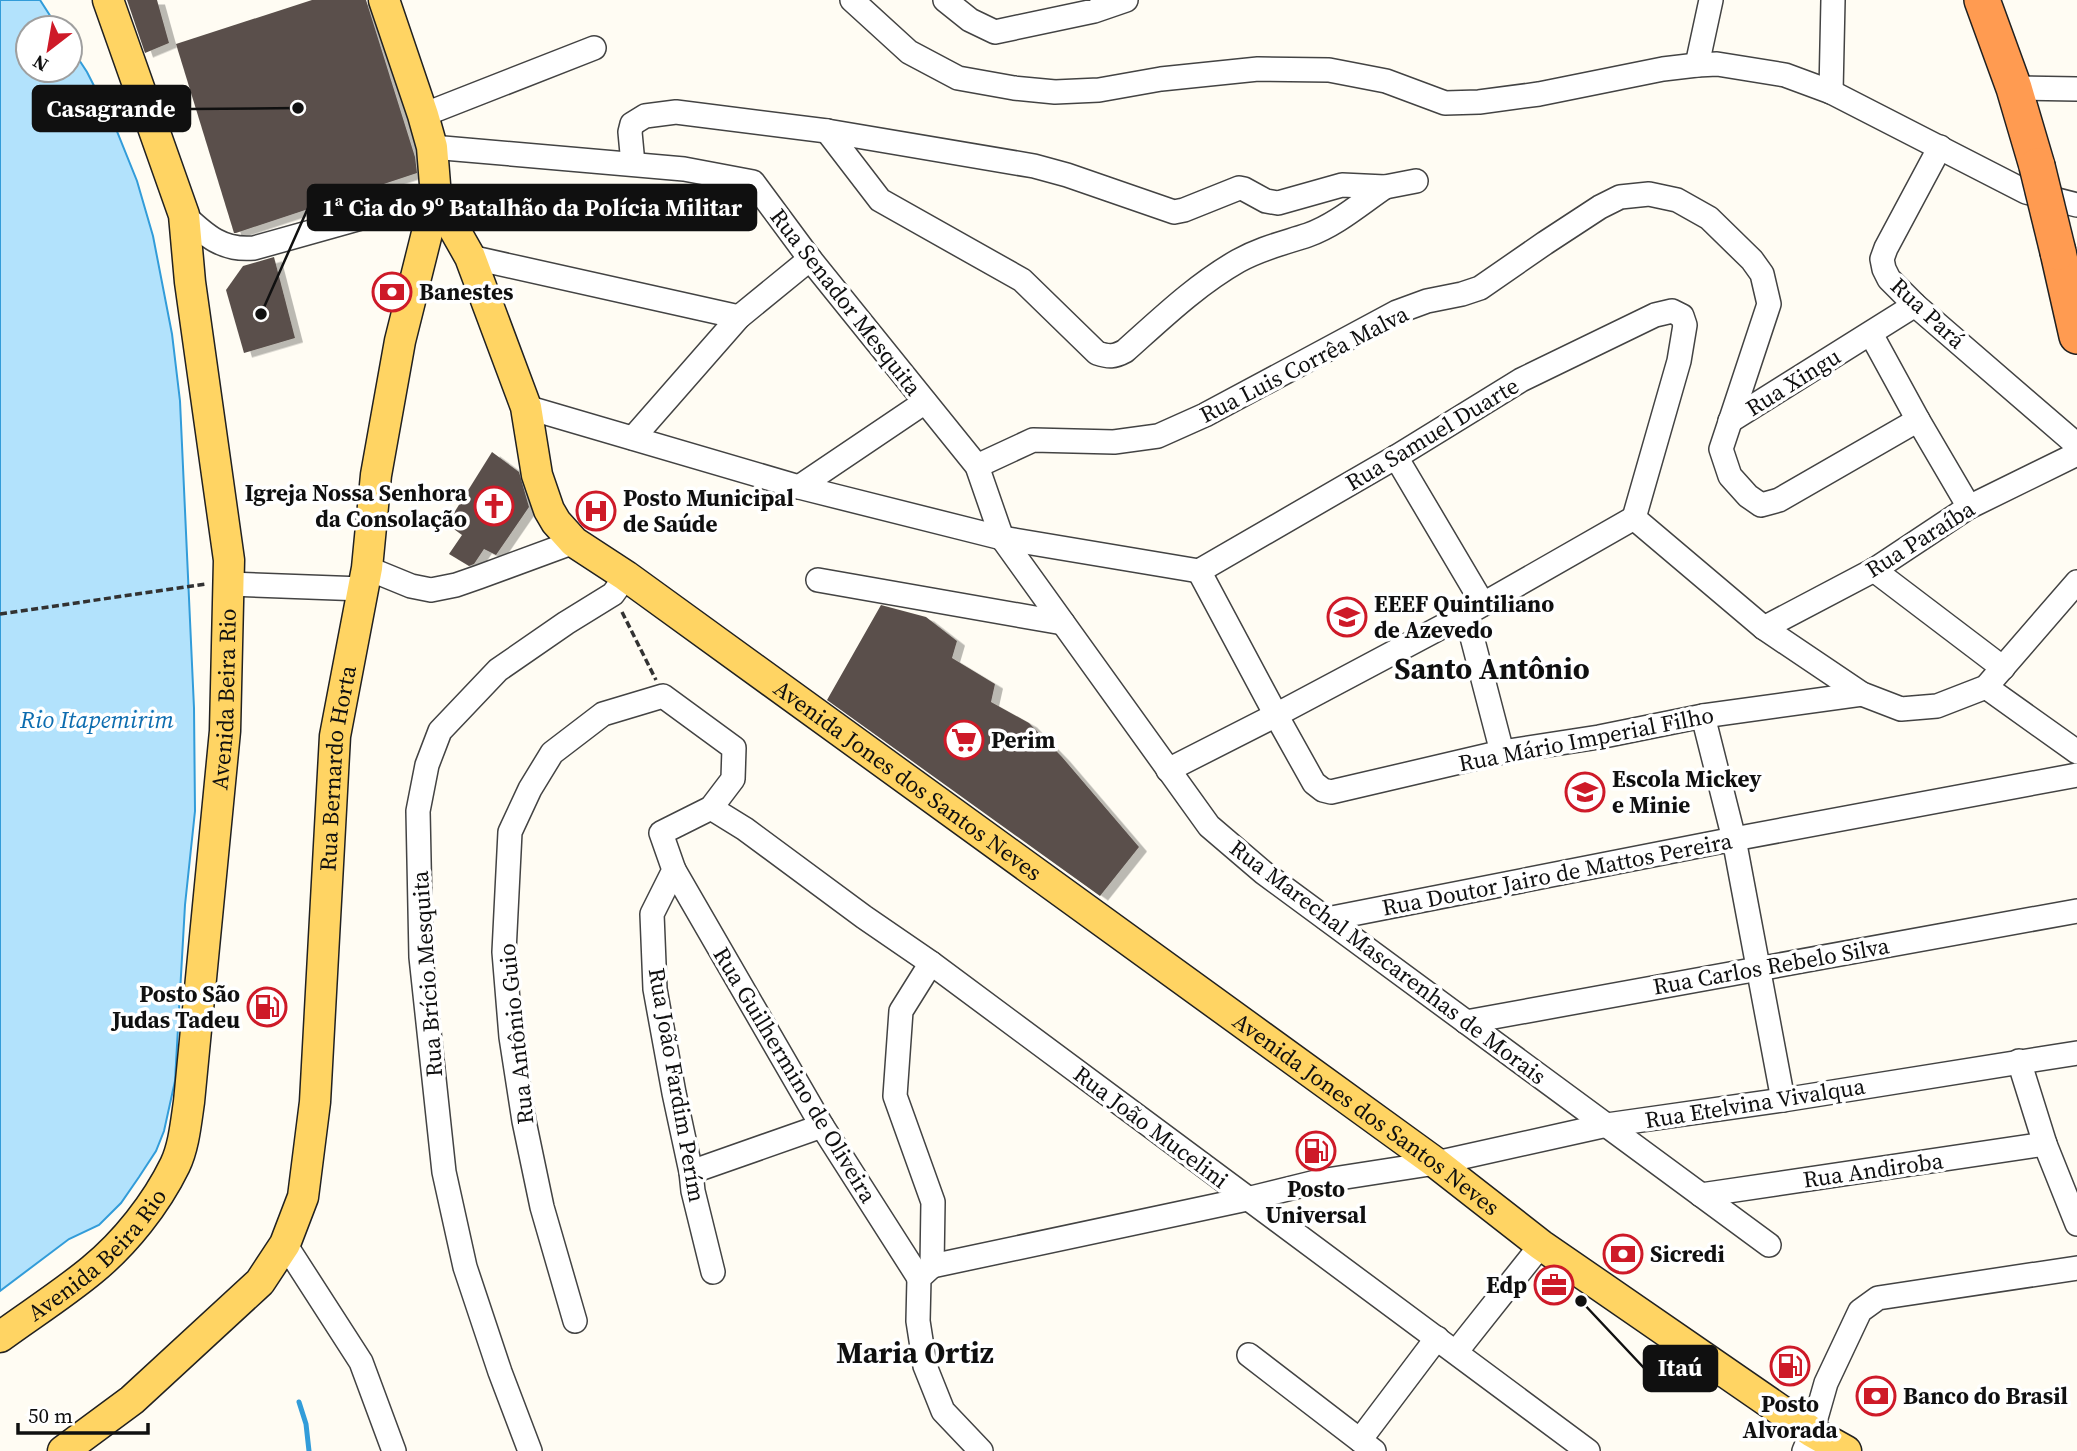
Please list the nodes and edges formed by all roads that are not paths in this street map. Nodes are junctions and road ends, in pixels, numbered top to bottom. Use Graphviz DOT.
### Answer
graph roads {
  1 [pos="108,0"];
  2 [pos="384,0"];
  3 [pos="852,0"];
  4 [pos="946,0"];
  5 [pos="1126,0"];
  6 [pos="1711,0"];
  7 [pos="1833,0"];
  8 [pos="1982,0"];
  9 [pos="594,48"];
  10 [pos="1697,65"];
  11 [pos="2014,88"];
  12 [pos="2077,89"];
  13 [pos="1831,92"];
  14 [pos="423,115"];
  15 [pos="827,131"];
  16 [pos="432,147"];
  17 [pos="1940,147"];
  18 [pos="634,164"];
  19 [pos="1416,181"];
  20 [pos="1385,187"];
  21 [pos="436,197"];
  22 [pos="2077,205"];
  23 [pos="184,215"];
  24 [pos="470,257"];
  25 [pos="810,259"];
  26 [pos="1914,305"];
  27 [pos="739,317"];
  28 [pos="1871,334"];
  29 [pos="2077,336"];
  30 [pos="925,402"];
  31 [pos="526,407"];
  32 [pos="1918,420"];
  33 [pos="1730,421"];
  34 [pos="633,438"];
  35 [pos="2077,445"];
  36 [pos="2077,454"];
  37 [pos="1396,457"];
  38 [pos="977,466"];
  39 [pos="799,486"];
  40 [pos="1969,507"];
  41 [pos="1633,518"];
  42 [pos="1002,538"];
  43 [pos="574,542"];
  44 [pos="1874,570"];
  45 [pos="1199,571"];
  46 [pos="365,579"];
  47 [pos="818,580"];
  48 [pos="2077,582"];
  49 [pos="218,584"];
  50 [pos="620,585"];
  51 [pos="1474,609"];
  52 [pos="1063,623"];
  53 [pos="1764,628"];
  54 [pos="2003,668"];
  55 [pos="1986,687"];
  56 [pos="1862,694"];
  57 [pos="1276,715"];
  58 [pos="1703,716"];
  59 [pos="1502,752"];
  60 [pos="2077,752"];
  61 [pos="1168,770"];
  62 [pos="2077,775"];
  63 [pos="710,808"];
  64 [pos="1734,839"];
  65 [pos="674,870"];
  66 [pos="2077,911"];
  67 [pos="1327,919"];
  68 [pos="931,963"];
  69 [pos="1758,968"];
  70 [pos="1466,1022"];
  71 [pos="2077,1053"];
  72 [pos="2019,1061"];
  73 [pos="1783,1100"];
  74 [pos="1607,1125"];
  75 [pos="822,1126"];
  76 [pos="2045,1144"];
  77 [pos="1436,1163"];
  78 [pos="691,1172"];
  79 [pos="1702,1195"];
  80 [pos="1247,1199"];
  81 [pos="2077,1224"];
  82 [pos="285,1244"];
  83 [pos="1541,1245"];
  84 [pos="1769,1245"];
  85 [pos="2077,1268"];
  86 [pos="713,1272"];
  87 [pos="925,1272"];
  88 [pos="575,1321"];
  89 [pos="0,1338"];
  90 [pos="1437,1338"];
  91 [pos="1456,1352"];
  92 [pos="1249,1355"];
  93 [pos="1808,1442"];
  94 [pos="1367,1446"];
  95 [pos="63,1451"];
  96 [pos="394,1451"];
  97 [pos="530,1451"];
  98 [pos="981,1451"];
  99 [pos="1588,1451"];
  100 [pos="1846,1451"];
  1 -- 23 [label="main road, Avenida Beira Rio"];
  2 -- 14 [label="main road, Rua Bernardo Horta"];
  3 -- 10 [label="street"];
  4 -- 5 [label="street"];
  6 -- 10 [label="street"];
  7 -- 13 [label="street"];
  8 -- 11 [label="highway"];
  9 -- 14 [label="street"];
  10 -- 13 [label="street"];
  11 -- 12 [label="street"];
  11 -- 29 [label="highway, bridge"];
  13 -- 17 [label="street"];
  14 -- 16 [label="main road, Rua Bernardo Horta"];
  15 -- 18 [label="street"];
  15 -- 20 [label="street"];
  15 -- 20 [label="street"];
  16 -- 18 [label="street, Rua Senador Mesquita"];
  16 -- 21 [label="main road, Rua Bernardo Horta"];
  17 -- 22 [label="street"];
  17 -- 26 [label="street, Rua Pará"];
  18 -- 25 [label="street, Rua Senador Mesquita"];
  19 -- 20 [label="street"];
  21 -- 23 [label="street"];
  21 -- 24 [label="main road, Avenida Jones dos Santos Neves"];
  21 -- 46 [label="main road, Rua Bernardo Horta"];
  23 -- 49 [label="main road, Avenida Beira Rio"];
  24 -- 27 [label="street"];
  24 -- 31 [label="main road, Avenida Jones dos Santos Neves"];
  25 -- 27 [label="street"];
  25 -- 30 [label="street, Rua Senador Mesquita"];
  26 -- 28 [label="street, Rua Xingu"];
  26 -- 35 [label="street, Rua Pará"];
  27 -- 34 [label="street"];
  28 -- 32 [label="street"];
  28 -- 33 [label="street, Rua Xingu"];
  30 -- 38 [label="street, Rua Senador Mesquita"];
  30 -- 39 [label="street"];
  31 -- 34 [label="street"];
  31 -- 43 [label="main road, Avenida Jones dos Santos Neves"];
  32 -- 33 [label="street, Rua Xingu"];
  32 -- 40 [label="street"];
  33 -- 38 [label="street, Rua Luis Corrêa Malva"];
  34 -- 39 [label="street"];
  36 -- 40 [label="street, Rua Paraíba"];
  37 -- 41 [label="street, Rua Samuel Duarte"];
  37 -- 45 [label="street, Rua Samuel Duarte"];
  37 -- 51 [label="street"];
  38 -- 42 [label="street, Rua Senador Mesquita"];
  39 -- 42 [label="street"];
  40 -- 44 [label="street, Rua Paraíba"];
  41 -- 51 [label="street"];
  41 -- 53 [label="street"];
  42 -- 45 [label="street"];
  42 -- 52 [label="street, Rua Senador Mesquita"];
  43 -- 46 [label="street"];
  43 -- 50 [label="main road, Avenida Jones dos Santos Neves"];
  44 -- 53 [label="street, Rua Paraíba"];
  44 -- 54 [label="street"];
  45 -- 57 [label="street"];
  46 -- 49 [label="street"];
  46 -- 82 [label="main road, Rua Bernardo Horta"];
  47 -- 52 [label="street"];
  48 -- 54 [label="street"];
  49 -- 89 [label="main road, Avenida Beira Rio"];
  50 -- 77 [label="main road, Avenida Jones dos Santos Neves"];
  50 -- 97 [label="street, Rua Brício Mesquita"];
  51 -- 57 [label="street"];
  51 -- 59 [label="street"];
  52 -- 61 [label="street, Rua Marechal Mascarenhas de Morais"];
  53 -- 56 [label="street"];
  54 -- 55 [label="street"];
  55 -- 56 [label="street"];
  55 -- 60 [label="street"];
  56 -- 58 [label="street, Rua Mário Imperial Filho"];
  57 -- 59 [label="street, Rua Mário Imperial Filho"];
  57 -- 61 [label="street"];
  58 -- 59 [label="street, Rua Mário Imperial Filho"];
  58 -- 64 [label="street"];
  61 -- 67 [label="street, Rua Marechal Mascarenhas de Morais"];
  62 -- 64 [label="street, Rua Doutor Jairo de Mattos Pereira"];
  63 -- 65 [label="street"];
  63 -- 68 [label="street, Rua João Mucelini"];
  63 -- 88 [label="street, Rua Antônio Guio"];
  64 -- 67 [label="street, Rua Doutor Jairo de Mattos Pereira"];
  64 -- 69 [label="street"];
  65 -- 75 [label="street, Rua Guilhermino de Oliveira"];
  65 -- 78 [label="street, Rua João Fardim Perím"];
  66 -- 69 [label="street, Rua Carlos Rebelo Silva"];
  67 -- 70 [label="street, Rua Marechal Mascarenhas de Morais"];
  68 -- 80 [label="street, Rua João Mucelini"];
  68 -- 87 [label="street"];
  69 -- 70 [label="street, Rua Carlos Rebelo Silva"];
  69 -- 73 [label="street"];
  70 -- 74 [label="street, Rua Marechal Mascarenhas de Morais"];
  71 -- 72 [label="street, Rua Etelvina Vivalqua"];
  72 -- 73 [label="street, Rua Etelvina Vivalqua"];
  72 -- 76 [label="street"];
  73 -- 74 [label="street, Rua Etelvina Vivalqua"];
  74 -- 77 [label="street, Rua Etelvina Vivalqua"];
  74 -- 79 [label="street, Rua Marechal Mascarenhas de Morais"];
  75 -- 78 [label="street"];
  75 -- 87 [label="street, Rua Guilhermino de Oliveira"];
  76 -- 79 [label="street, Rua Andiroba"];
  76 -- 81 [label="street"];
  77 -- 80 [label="street, Rua Etelvina Vivalqua"];
  77 -- 83 [label="main road, Avenida Jones dos Santos Neves"];
  78 -- 86 [label="street, Rua João Fardim Perím"];
  79 -- 84 [label="street, Rua Marechal Mascarenhas de Morais"];
  80 -- 87 [label="street, Rua Etelvina Vivalqua"];
  80 -- 90 [label="street, Rua João Mucelini"];
  82 -- 95 [label="main road, Rua Bernardo Horta"];
  82 -- 96 [label="street"];
  83 -- 91 [label="street"];
  83 -- 93 [label="main road, Avenida Jones dos Santos Neves"];
  85 -- 93 [label="street"];
  87 -- 98 [label="street"];
  90 -- 91 [label="street, Rua João Mucelini"];
  90 -- 94 [label="street"];
  91 -- 99 [label="street, Rua João Mucelini"];
  92 -- 94 [label="street"];
  93 -- 100 [label="main road, Avenida Jones dos Santos Neves"];
}
